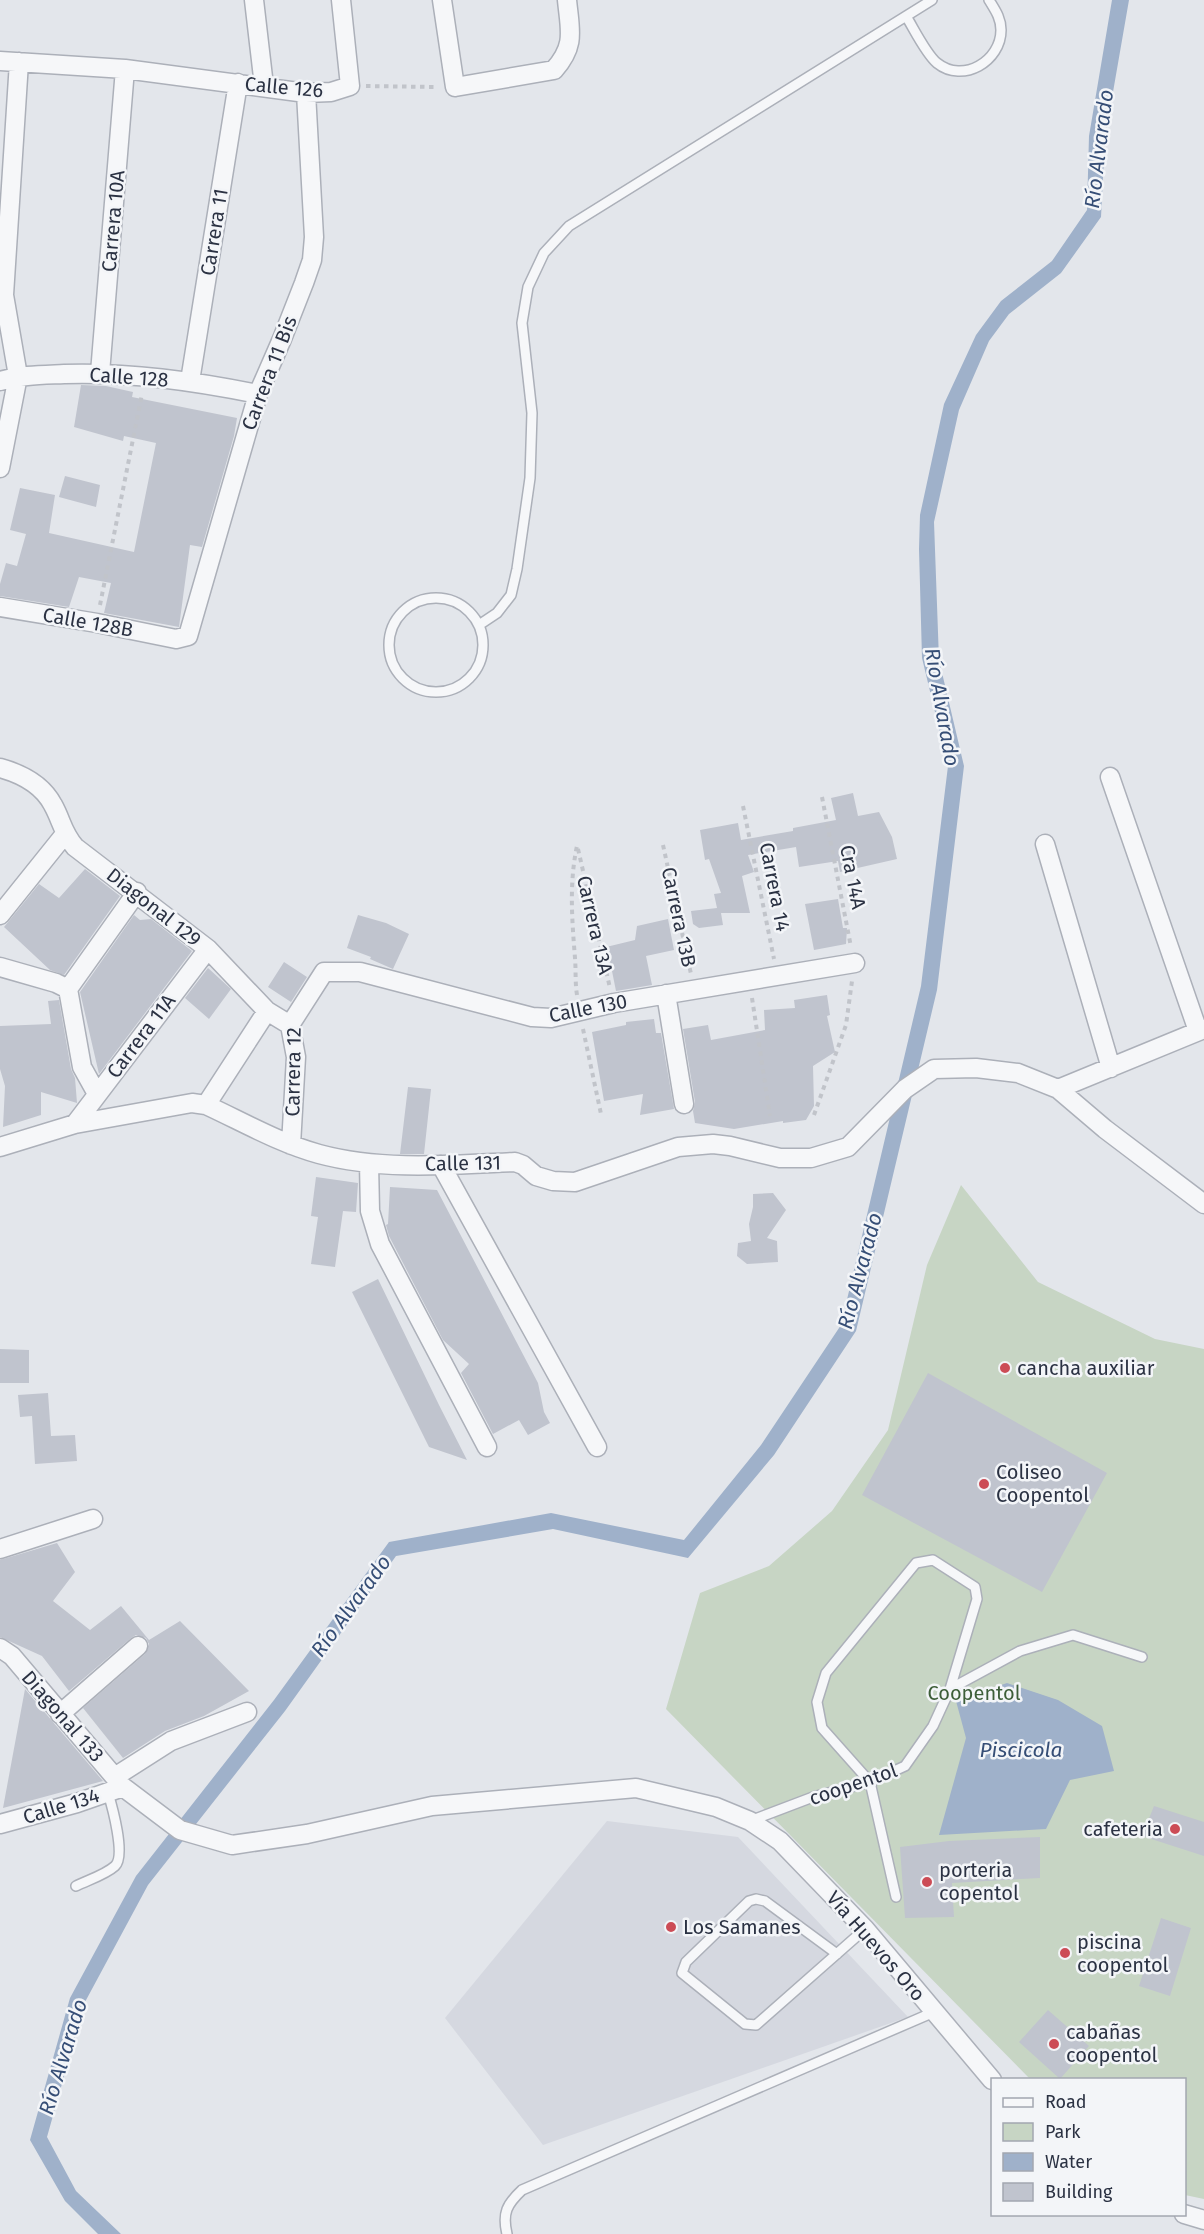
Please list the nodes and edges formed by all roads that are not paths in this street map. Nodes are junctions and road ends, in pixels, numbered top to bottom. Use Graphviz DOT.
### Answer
graph roads {
  1 [pos="254,0"];
  2 [pos="341,0"];
  3 [pos="442,0"];
  4 [pos="567,0"];
  5 [pos="932,0"];
  6 [pos="989,0"];
  7 [pos="906,16"];
  8 [pos="0,61"];
  9 [pos="19,62"];
  10 [pos="125,69"];
  11 [pos="238,83"];
  12 [pos="264,86"];
  13 [pos="306,93"];
  14 [pos="2,295"];
  15 [pos="100,373"];
  16 [pos="18,375"];
  17 [pos="0,381"];
  18 [pos="190,381"];
  19 [pos="258,394"];
  20 [pos="0,468"];
  21 [pos="0,607"];
  22 [pos="479,626"];
  23 [pos="176,639"];
  24 [pos="0,768"];
  25 [pos="1110,777"];
  26 [pos="65,834"];
  27 [pos="1045,844"];
  28 [pos="137,892"];
  29 [pos="0,915"];
  30 [pos="208,949"];
  31 [pos="855,963"];
  32 [pos="0,967"];
  33 [pos="324,972"];
  34 [pos="68,989"];
  35 [pos="666,994"];
  36 [pos="267,1011"];
  37 [pos="290,1025"];
  38 [pos="1201,1030"];
  39 [pos="1111,1068"];
  40 [pos="1059,1089"];
  41 [pos="97,1094"];
  42 [pos="684,1104"];
  43 [pos="206,1105"];
  44 [pos="75,1124"];
  45 [pos="291,1145"];
  46 [pos="0,1147"];
  47 [pos="369,1163"];
  48 [pos="441,1165"];
  49 [pos="1204,1204"];
  50 [pos="487,1447"];
  51 [pos="597,1447"];
  52 [pos="93,1519"];
  53 [pos="0,1549"];
  54 [pos="138,1646"];
  55 [pos="0,1648"];
  56 [pos="1142,1657"];
  57 [pos="950,1689"];
  58 [pos="247,1712"];
  59 [pos="60,1714"];
  60 [pos="870,1782"];
  61 [pos="115,1785"];
  62 [pos="750,1821"];
  63 [pos="0,1824"];
  64 [pos="232,1845"];
  65 [pos="76,1886"];
  66 [pos="896,1897"];
  67 [pos="865,1929"];
  68 [pos="837,1954"];
  69 [pos="934,2012"];
  70 [pos="991,2078"];
  71 [pos="1186,2214"];
  72 [pos="1204,2220"];
  73 [pos="507,2234"];
  1 -- 12 [label="street"];
  2 -- 13 [label="street, Calle 126"];
  3 -- 4 [label="street"];
  5 -- 7 [label="lane"];
  6 -- 7 [label="lane"];
  7 -- 22 [label="lane"];
  8 -- 9 [label="street, Calle 126"];
  9 -- 10 [label="street, Calle 126"];
  9 -- 14 [label="street"];
  10 -- 11 [label="street, Calle 126"];
  10 -- 15 [label="street, Carrera 10A"];
  11 -- 12 [label="street, Calle 126"];
  11 -- 18 [label="street, Carrera 11"];
  12 -- 13 [label="street, Calle 126"];
  13 -- 19 [label="street, Carrera 11 Bis"];
  14 -- 16 [label="street"];
  15 -- 16 [label="street, Calle 128"];
  15 -- 18 [label="street, Calle 128"];
  16 -- 17 [label="street, Calle 128"];
  16 -- 20 [label="street"];
  18 -- 19 [label="street, Calle 128"];
  19 -- 23 [label="street, Carrera 11 Bis"];
  21 -- 23 [label="street, Calle 128B"];
  22 -- 22 [label="lane"];
  24 -- 26 [label="street, Diagonal 129"];
  25 -- 38 [label="street"];
  26 -- 28 [label="street, Diagonal 129"];
  26 -- 29 [label="street"];
  27 -- 39 [label="street"];
  28 -- 30 [label="street, Diagonal 129"];
  28 -- 34 [label="street"];
  30 -- 36 [label="street, Diagonal 129"];
  30 -- 41 [label="street, Carrera 11A"];
  31 -- 35 [label="street, Calle 130"];
  32 -- 34 [label="street"];
  33 -- 35 [label="street, Calle 130"];
  33 -- 37 [label="street, Carrera 12"];
  34 -- 41 [label="street"];
  35 -- 42 [label="street, Carrera 13B"];
  36 -- 37 [label="street, Diagonal 129"];
  36 -- 43 [label="street"];
  37 -- 45 [label="street, Carrera 12"];
  38 -- 39 [label="street"];
  39 -- 40 [label="street"];
  40 -- 48 [label="street, Calle 131"];
  40 -- 49 [label="street"];
  41 -- 44 [label="street, Carrera 11A"];
  43 -- 44 [label="street, Calle 131"];
  43 -- 45 [label="street, Calle 131"];
  44 -- 46 [label="street, Calle 131"];
  45 -- 47 [label="street, Calle 131"];
  47 -- 48 [label="street, Calle 131"];
  47 -- 50 [label="street"];
  48 -- 51 [label="street"];
  52 -- 53 [label="street"];
  54 -- 59 [label="street"];
  55 -- 59 [label="street, Diagonal 133"];
  56 -- 57 [label="lane"];
  57 -- 60 [label="lane, coopentol"];
  57 -- 60 [label="lane, coopentol"];
  58 -- 61 [label="street"];
  59 -- 61 [label="street, Diagonal 133"];
  60 -- 62 [label="lane, coopentol"];
  60 -- 66 [label="lane"];
  61 -- 63 [label="street, Calle 134"];
  61 -- 64 [label="street, Diagonal 133"];
  61 -- 65 [label="lane"];
  62 -- 64 [label="street, Vía Huevos Oro"];
  62 -- 67 [label="street, Vía Huevos Oro"];
  67 -- 68 [label="lane"];
  67 -- 69 [label="street, Vía Huevos Oro"];
  68 -- 68 [label="lane"];
  69 -- 70 [label="street, Vía Huevos Oro"];
  69 -- 73 [label="lane"];
  71 -- 72 [label="street"];
}
